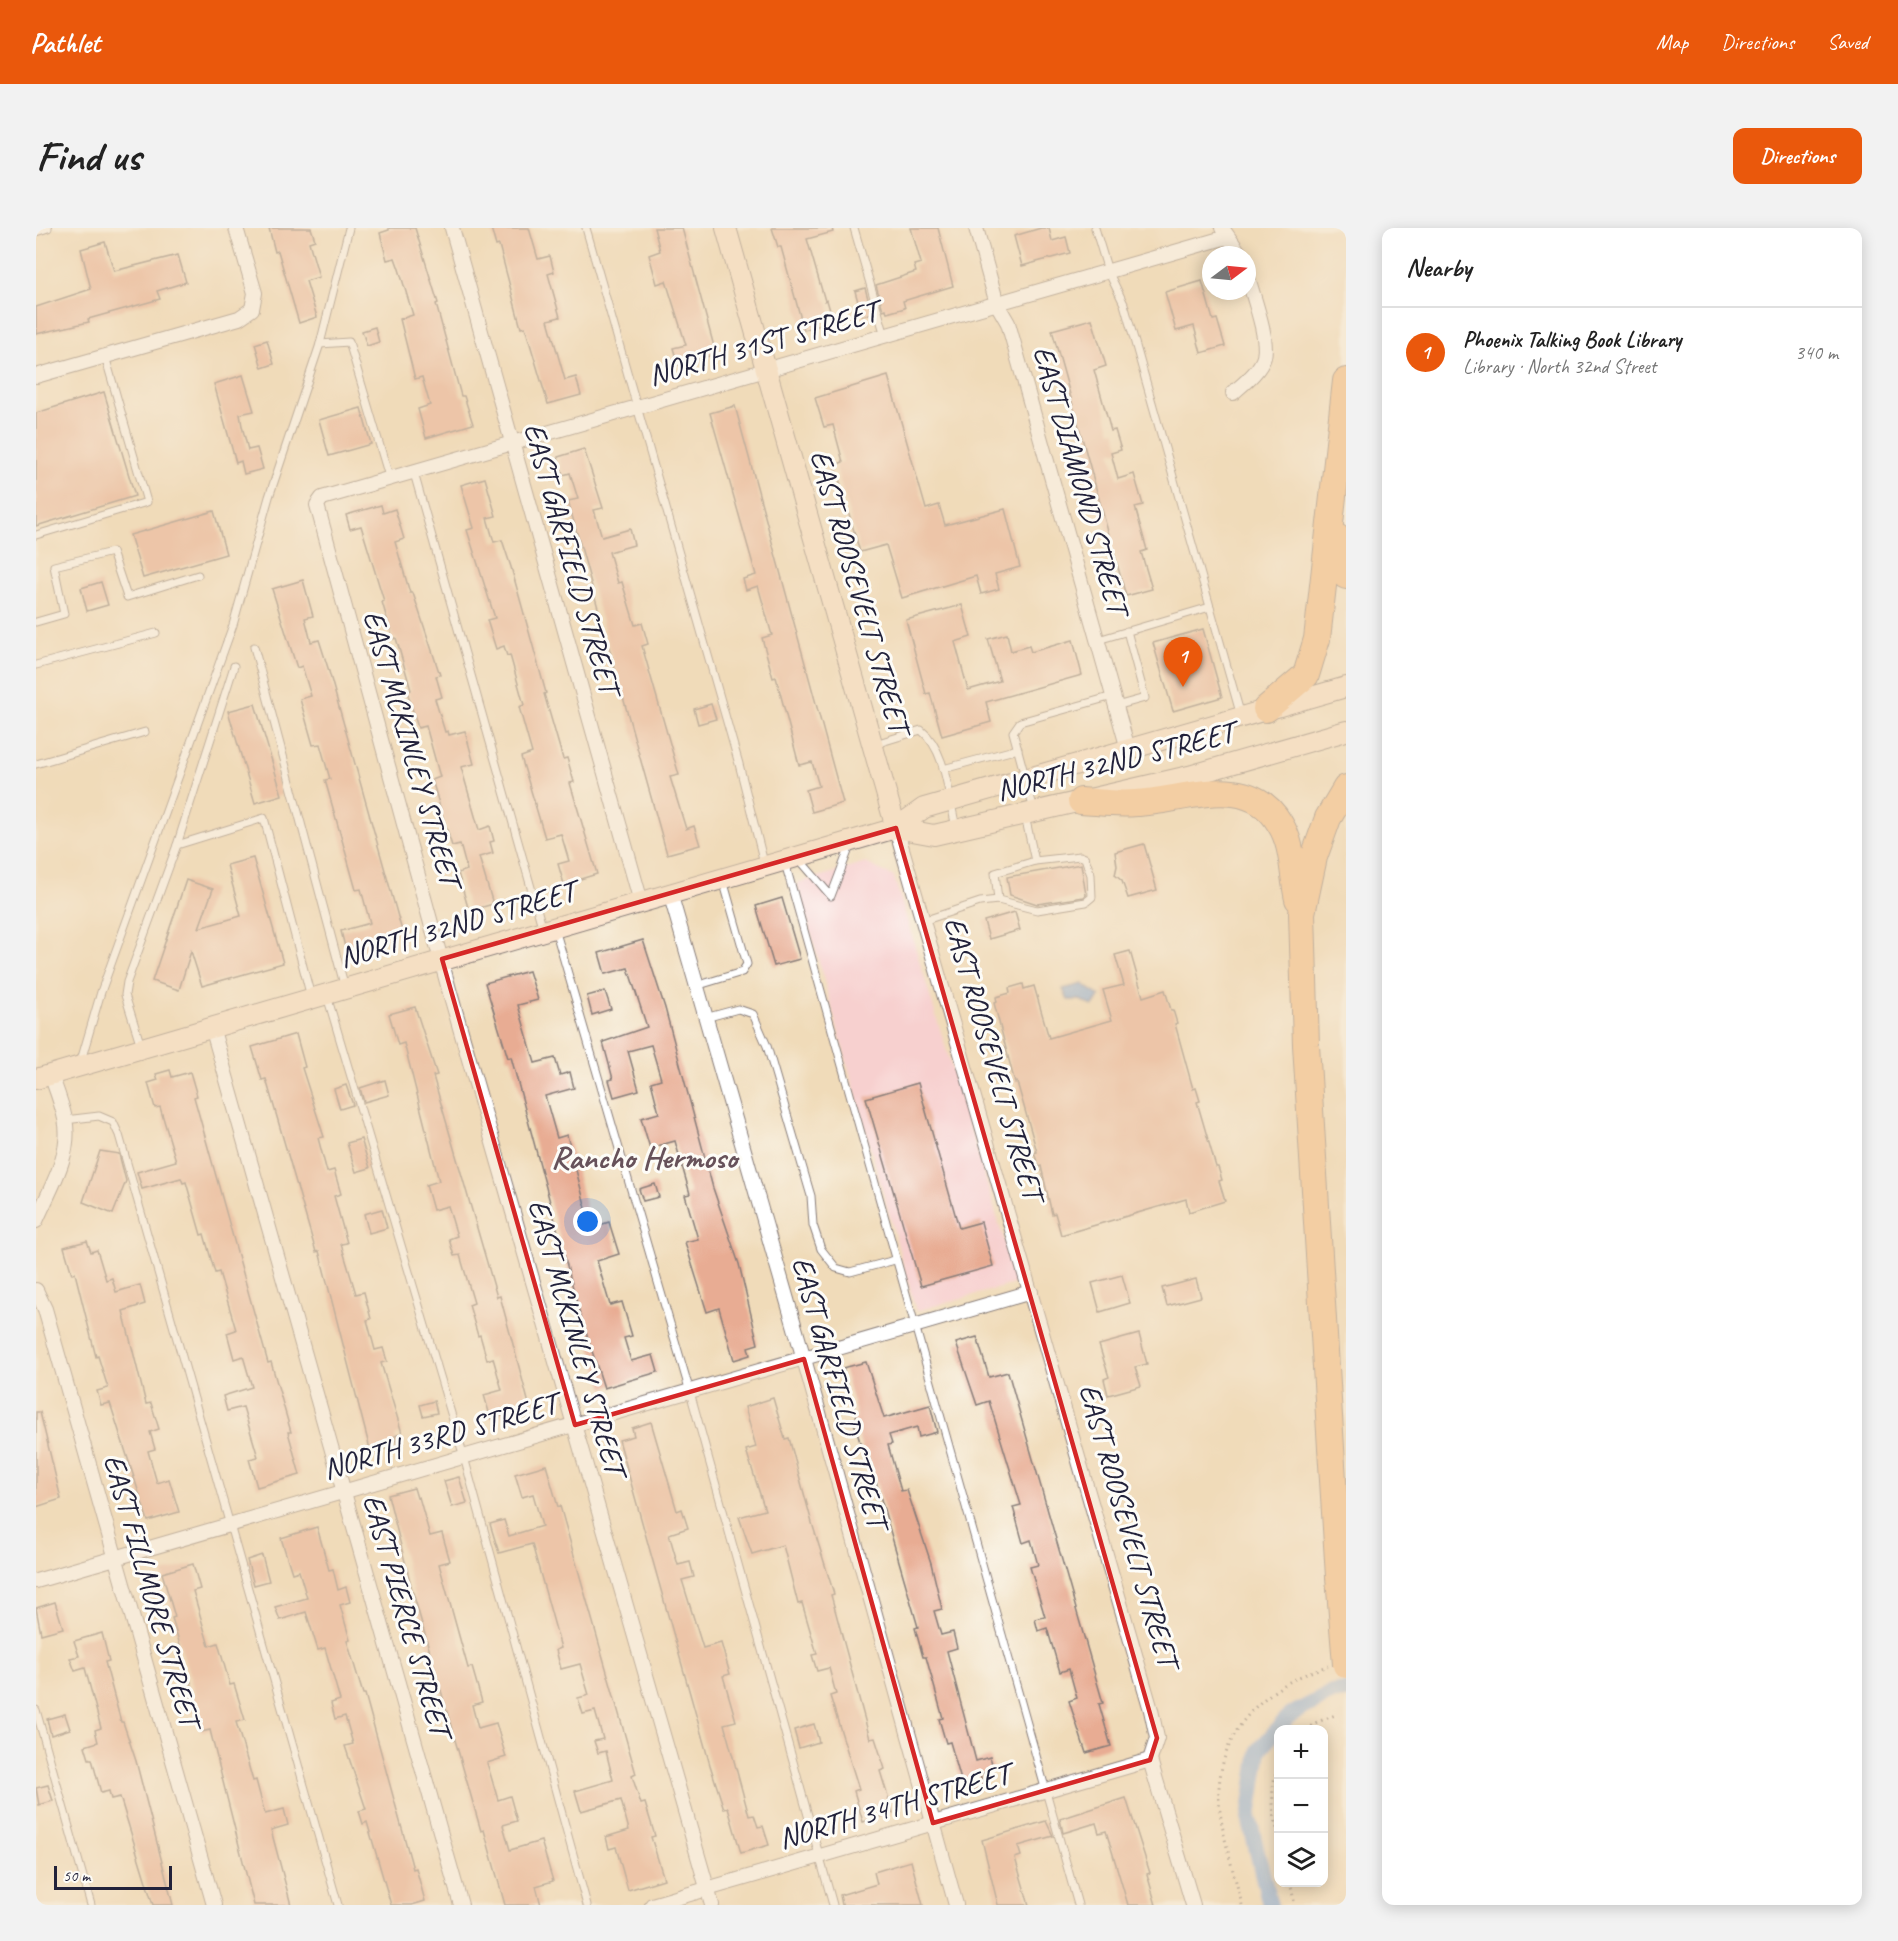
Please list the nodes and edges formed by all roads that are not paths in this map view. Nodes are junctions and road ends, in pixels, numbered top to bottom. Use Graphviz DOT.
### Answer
graph roads {
  1 [pos="48,228"];
  2 [pos="236,228"];
  3 [pos="349,228"];
  4 [pos="452,228"];
  5 [pos="586,228"];
  6 [pos="726,228"];
  7 [pos="854,228"];
  8 [pos="976,228"];
  9 [pos="1095,228"];
  10 [pos="36,232"];
  11 [pos="1225,232"];
  12 [pos="1235,246"];
  13 [pos="1108,272"];
  14 [pos="1254,300"];
  15 [pos="997,304"];
  16 [pos="885,336"];
  17 [pos="320,344"];
  18 [pos="105,356"];
  19 [pos="766,371"];
  20 [pos="36,376"];
  21 [pos="1346,381"];
  22 [pos="1233,393"];
  23 [pos="638,406"];
  24 [pos="511,443"];
  25 [pos="414,473"];
  26 [pos="390,480"];
  27 [pos="1333,503"];
  28 [pos="317,505"];
  29 [pos="36,535"];
  30 [pos="198,575"];
  31 [pos="1346,576"];
  32 [pos="1210,607"];
  33 [pos="36,622"];
  34 [pos="1127,631"];
  35 [pos="156,633"];
  36 [pos="1098,640"];
  37 [pos="254,647"];
  38 [pos="36,665"];
  39 [pos="234,666"];
  40 [pos="1346,687"];
  41 [pos="1115,701"];
  42 [pos="1266,709"];
  43 [pos="1240,716"];
  44 [pos="1346,731"];
  45 [pos="145,732"];
  46 [pos="872,744"];
  47 [pos="1018,749"];
  48 [pos="1128,749"];
  49 [pos="36,764"];
  50 [pos="943,769"];
  51 [pos="1026,778"];
  52 [pos="1346,788"];
  53 [pos="949,801"];
  54 [pos="1081,801"];
  55 [pos="1029,813"];
  56 [pos="896,828"];
  57 [pos="957,829"];
  58 [pos="852,841"];
  59 [pos="177,845"];
  60 [pos="791,858"];
  61 [pos="1035,861"];
  62 [pos="764,866"];
  63 [pos="722,878"];
  64 [pos="670,894"];
  65 [pos="998,900"];
  66 [pos="642,902"];
  67 [pos="1302,913"];
  68 [pos="923,921"];
  69 [pos="549,928"];
  70 [pos="442,959"];
  71 [pos="696,986"];
  72 [pos="328,993"];
  73 [pos="705,1018"];
  74 [pos="212,1028"];
  75 [pos="142,1049"];
  76 [pos="79,1067"];
  77 [pos="44,1077"];
  78 [pos="65,1120"];
  79 [pos="36,1221"];
  80 [pos="895,1260"];
  81 [pos="36,1290"];
  82 [pos="1031,1292"];
  83 [pos="913,1326"];
  84 [pos="804,1359"];
  85 [pos="690,1392"];
  86 [pos="575,1425"];
  87 [pos="464,1457"];
  88 [pos="344,1492"];
  89 [pos="230,1525"];
  90 [pos="115,1558"];
  91 [pos="36,1581"];
  92 [pos="1338,1665"];
  93 [pos="36,1710"];
  94 [pos="1150,1760"];
  95 [pos="1045,1790"];
  96 [pos="933,1823"];
  97 [pos="819,1856"];
  98 [pos="707,1889"];
  99 [pos="91,1905"];
  100 [pos="214,1905"];
  101 [pos="338,1905"];
  102 [pos="461,1905"];
  103 [pos="587,1905"];
  104 [pos="652,1905"];
  105 [pos="712,1905"];
  106 [pos="833,1905"];
  107 [pos="956,1905"];
  108 [pos="1078,1905"];
  109 [pos="1193,1905"];
  1 -- 10 [label="lane"];
  2 -- 18 [label="street"];
  3 -- 17 [label="lane"];
  4 -- 24 [label="street, EAST GARFIELD STREET"];
  5 -- 23 [label="lane"];
  6 -- 19 [label="main road, EAST ROOSEVELT STREET"];
  7 -- 16 [label="lane"];
  8 -- 15 [label="street, EAST DIAMOND STREET"];
  9 -- 13 [label="lane"];
  11 -- 12 [label="street"];
  11 -- 13 [label="street, NORTH 31ST STREET"];
  13 -- 15 [label="street, NORTH 31ST STREET"];
  13 -- 32 [label="lane"];
  14 -- 22 [label="street"];
  15 -- 16 [label="street, NORTH 31ST STREET"];
  15 -- 36 [label="street, EAST DIAMOND STREET"];
  16 -- 19 [label="street, NORTH 31ST STREET"];
  17 -- 26 [label="lane"];
  17 -- 76 [label="lane"];
  18 -- 20 [label="street"];
  18 -- 29 [label="lane"];
  19 -- 23 [label="street, NORTH 31ST STREET"];
  19 -- 46 [label="main road, EAST ROOSEVELT STREET"];
  21 -- 27 [label="highway"];
  23 -- 24 [label="street, NORTH 31ST STREET"];
  23 -- 62 [label="lane"];
  24 -- 25 [label="street, NORTH 31ST STREET"];
  24 -- 66 [label="street, EAST GARFIELD STREET"];
  25 -- 26 [label="street, NORTH 31ST STREET"];
  25 -- 69 [label="lane"];
  26 -- 28 [label="street, NORTH 31ST STREET"];
  27 -- 31 [label="highway"];
  27 -- 42 [label="highway"];
  28 -- 70 [label="street, EAST MCKINLEY STREET"];
  30 -- 33 [label="lane"];
  32 -- 34 [label="lane"];
  32 -- 43 [label="lane"];
  34 -- 36 [label="lane"];
  34 -- 41 [label="lane"];
  35 -- 38 [label="lane"];
  36 -- 41 [label="street, EAST DIAMOND STREET"];
  37 -- 72 [label="lane"];
  39 -- 59 [label="lane"];
  40 -- 42 [label="main road, NORTH 32ND STREET"];
  41 -- 47 [label="lane"];
  41 -- 48 [label="street, EAST DIAMOND STREET"];
  42 -- 43 [label="main road, NORTH 32ND STREET"];
  43 -- 48 [label="main road, NORTH 32ND STREET"];
  44 -- 54 [label="main road, NORTH 32ND STREET"];
  45 -- 49 [label="lane"];
  46 -- 50 [label="lane"];
  46 -- 56 [label="main road, EAST ROOSEVELT STREET"];
  47 -- 50 [label="lane"];
  47 -- 51 [label="lane"];
  48 -- 51 [label="main road, NORTH 32ND STREET"];
  50 -- 53 [label="lane"];
  51 -- 53 [label="main road, NORTH 32ND STREET"];
  51 -- 55 [label="lane"];
  52 -- 67 [label="highway"];
  53 -- 56 [label="main road, NORTH 32ND STREET"];
  53 -- 57 [label="lane"];
  54 -- 55 [label="main road, NORTH 32ND STREET"];
  54 -- 67 [label="highway"];
  55 -- 57 [label="main road, NORTH 32ND STREET"];
  55 -- 61 [label="lane"];
  56 -- 57 [label="main road, NORTH 32ND STREET"];
  56 -- 58 [label="main road, NORTH 32ND STREET"];
  56 -- 68 [label="street, EAST ROOSEVELT STREET"];
  58 -- 60 [label="main road, NORTH 32ND STREET"];
  58 -- 60 [label="lane"];
  59 -- 72 [label="lane"];
  59 -- 75 [label="lane"];
  60 -- 62 [label="main road, NORTH 32ND STREET"];
  60 -- 80 [label="lane"];
  61 -- 65 [label="lane"];
  61 -- 65 [label="lane"];
  62 -- 63 [label="main road, NORTH 32ND STREET"];
  63 -- 64 [label="main road, NORTH 32ND STREET"];
  63 -- 71 [label="lane"];
  64 -- 66 [label="main road, NORTH 32ND STREET"];
  64 -- 71 [label="street, EAST GARFIELD STREET"];
  65 -- 68 [label="lane"];
  66 -- 69 [label="main road, NORTH 32ND STREET"];
  67 -- 92 [label="highway, bridge"];
  68 -- 82 [label="street, EAST ROOSEVELT STREET"];
  69 -- 70 [label="main road, NORTH 32ND STREET"];
  69 -- 85 [label="lane"];
  70 -- 72 [label="main road, NORTH 32ND STREET"];
  70 -- 86 [label="street, EAST MCKINLEY STREET"];
  71 -- 73 [label="street, EAST GARFIELD STREET"];
  72 -- 74 [label="main road, NORTH 32ND STREET"];
  72 -- 87 [label="lane"];
  73 -- 80 [label="lane"];
  73 -- 84 [label="street, EAST GARFIELD STREET"];
  74 -- 75 [label="main road, NORTH 32ND STREET"];
  74 -- 88 [label="street, EAST PIERCE STREET"];
  75 -- 76 [label="main road, NORTH 32ND STREET"];
  76 -- 77 [label="main road, NORTH 32ND STREET"];
  77 -- 78 [label="street"];
  78 -- 79 [label="street"];
  78 -- 89 [label="lane"];
  80 -- 83 [label="lane"];
  81 -- 90 [label="street, EAST FILLMORE STREET"];
  82 -- 83 [label="street, NORTH 33RD STREET"];
  82 -- 94 [label="street, EAST ROOSEVELT STREET"];
  83 -- 84 [label="street, NORTH 33RD STREET"];
  83 -- 95 [label="lane"];
  84 -- 85 [label="street, NORTH 33RD STREET"];
  84 -- 96 [label="street, EAST GARFIELD STREET"];
  85 -- 86 [label="street, NORTH 33RD STREET"];
  85 -- 97 [label="lane"];
  86 -- 87 [label="street, NORTH 33RD STREET"];
  86 -- 98 [label="street, EAST MCKINLEY STREET"];
  87 -- 88 [label="street, NORTH 33RD STREET"];
  87 -- 103 [label="lane"];
  88 -- 89 [label="street, NORTH 33RD STREET"];
  88 -- 102 [label="street, EAST PIERCE STREET"];
  89 -- 90 [label="street, NORTH 33RD STREET"];
  89 -- 101 [label="lane"];
  90 -- 91 [label="street, NORTH 33RD STREET"];
  90 -- 100 [label="street, EAST FILLMORE STREET"];
  93 -- 99 [label="lane"];
  94 -- 95 [label="street, NORTH 34TH STREET"];
  94 -- 109 [label="street, EAST ROOSEVELT STREET"];
  95 -- 96 [label="street, NORTH 34TH STREET"];
  95 -- 108 [label="lane"];
  96 -- 97 [label="street, NORTH 34TH STREET"];
  96 -- 107 [label="street, EAST GARFIELD STREET"];
  97 -- 98 [label="street, NORTH 34TH STREET"];
  97 -- 106 [label="lane"];
  98 -- 104 [label="street, NORTH 34TH STREET"];
  98 -- 105 [label="street, EAST MCKINLEY STREET"];
}
